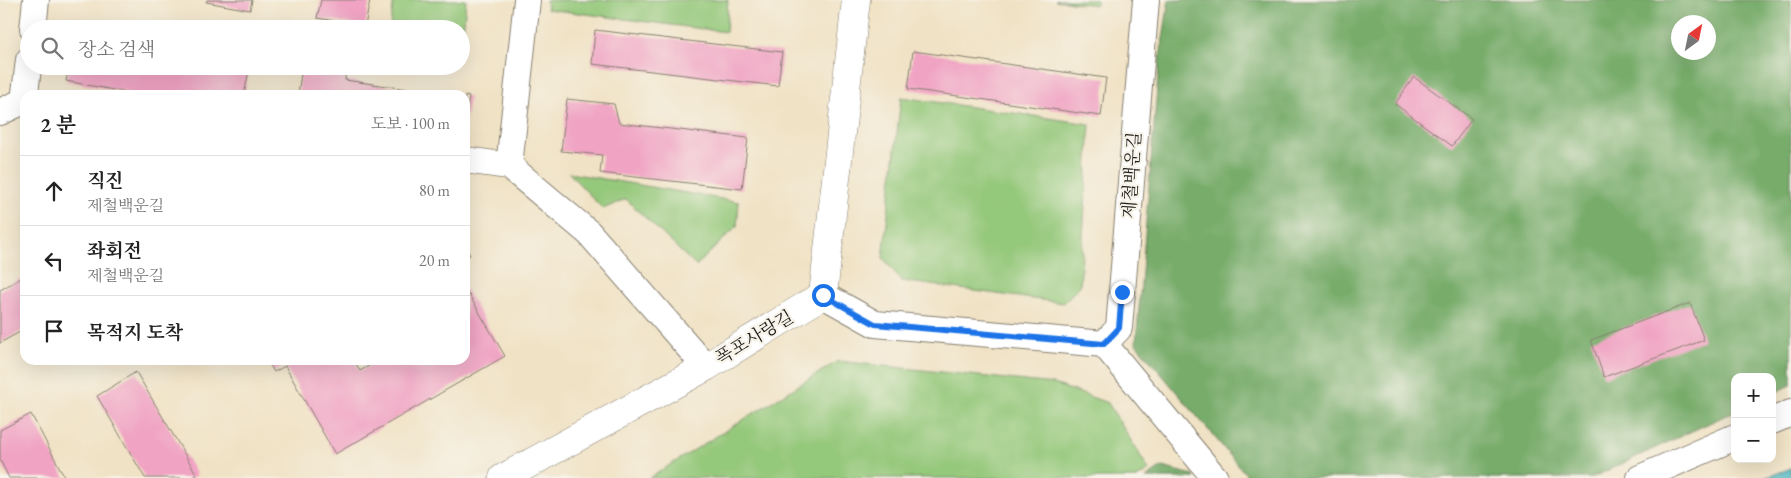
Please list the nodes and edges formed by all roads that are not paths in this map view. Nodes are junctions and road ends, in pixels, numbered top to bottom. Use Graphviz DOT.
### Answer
graph roads {
  1 [pos="36,0"];
  2 [pos="527,0"];
  3 [pos="856,0"];
  4 [pos="1146,0"];
  5 [pos="34,20"];
  6 [pos="27,75"];
  7 [pos="25,90"];
  8 [pos="20,103"];
  9 [pos="0,112"];
  10 [pos="470,161"];
  11 [pos="509,166"];
  12 [pos="823,295"];
  13 [pos="1104,344"];
  14 [pos="706,366"];
  15 [pos="1791,413"];
  16 [pos="1776,419"];
  17 [pos="1731,439"];
  18 [pos="504,478"];
  19 [pos="1215,478"];
  20 [pos="1640,478"];
  1 -- 5 [label="street"];
  2 -- 11 [label="street"];
  3 -- 12 [label="street"];
  4 -- 13 [label="street, 제철백운길"];
  6 -- 7 [label="street"];
  8 -- 9 [label="street"];
  10 -- 11 [label="street"];
  11 -- 14 [label="street"];
  12 -- 13 [label="street"];
  12 -- 14 [label="street, 폭포사랑길"];
  13 -- 19 [label="street"];
  14 -- 18 [label="street, 폭포사랑길"];
  15 -- 16 [label="street"];
  17 -- 20 [label="street"];
}
